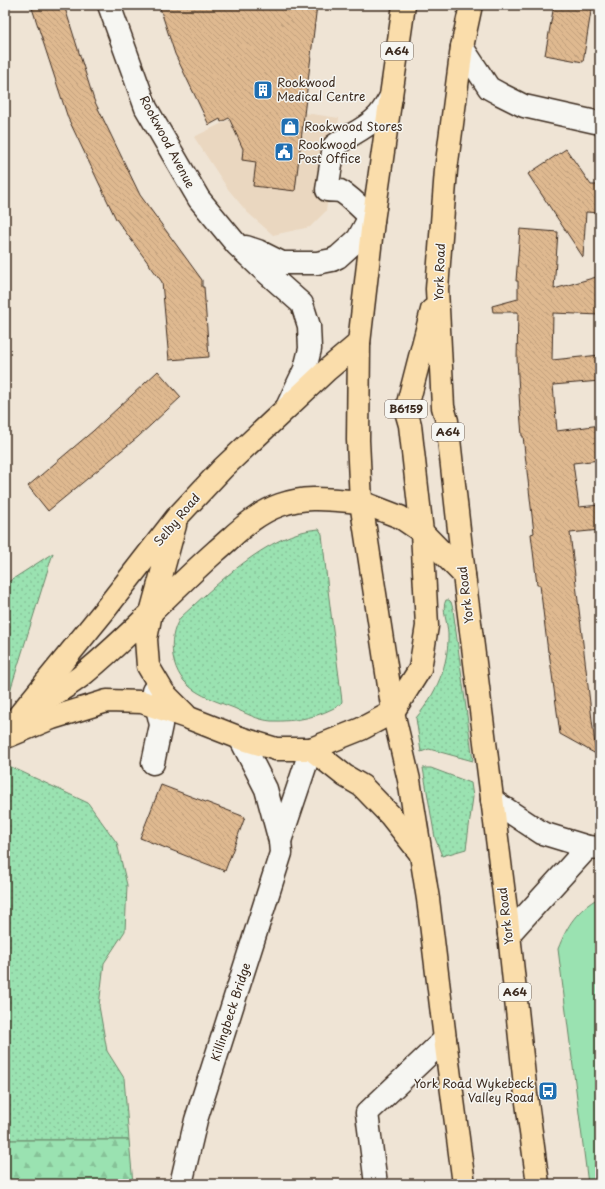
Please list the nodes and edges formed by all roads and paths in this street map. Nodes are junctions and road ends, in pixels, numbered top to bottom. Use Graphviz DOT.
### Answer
graph roads {
  1 [pos="109,5"];
  2 [pos="404,5"];
  3 [pos="471,5"];
  4 [pos="462,47"];
  5 [pos="391,98"];
  6 [pos="600,123"];
  7 [pos="373,214"];
  8 [pos="238,245"];
  9 [pos="437,289"];
  10 [pos="359,344"];
  11 [pos="288,407"];
  12 [pos="361,502"];
  13 [pos="177,517"];
  14 [pos="422,532"];
  15 [pos="464,575"];
  16 [pos="151,613"];
  17 [pos="148,666"];
  18 [pos="156,706"];
  19 [pos="393,712"];
  20 [pos="189,718"];
  21 [pos="11,724"];
  22 [pos="5,737"];
  23 [pos="240,738"];
  24 [pos="311,749"];
  25 [pos="153,763"];
  26 [pos="492,800"];
  27 [pos="280,841"];
  28 [pos="594,847"];
  29 [pos="421,854"];
  30 [pos="508,934"];
  31 [pos="444,1039"];
  32 [pos="181,1184"];
  33 [pos="376,1184"];
  34 [pos="464,1184"];
  35 [pos="538,1184"];
  1 -- 8 [label="street, Rookwood Avenue"];
  2 -- 5 [label="main road, A64"];
  3 -- 4 [label="main road, York Road / A64"];
  4 -- 6 [label="street"];
  4 -- 9 [label="main road, York Road / A64"];
  5 -- 7 [label="main road, A64"];
  5 -- 7 [label="street"];
  7 -- 8 [label="street"];
  7 -- 10 [label="main road, A64"];
  8 -- 11 [label="street, Rookwood Avenue"];
  9 -- 14 [label="main road, B6159"];
  9 -- 15 [label="main road, York Road / A64"];
  10 -- 11 [label="main road, Selby Road"];
  10 -- 12 [label="main road, A64"];
  11 -- 13 [label="main road, Selby Road"];
  12 -- 14 [label="main road, Selby Road"];
  12 -- 16 [label="main road, Selby Road"];
  12 -- 19 [label="main road, A64"];
  13 -- 16 [label="main road"];
  13 -- 21 [label="main road, Selby Road"];
  14 -- 15 [label="main road, Selby Road"];
  14 -- 19 [label="main road, B6159"];
  15 -- 26 [label="main road, York Road / A64"];
  16 -- 17 [label="main road"];
  16 -- 21 [label="main road, Selby Road"];
  17 -- 18 [label="street"];
  17 -- 20 [label="main road"];
  18 -- 20 [label="main road, B6159"];
  18 -- 22 [label="main road, B6159"];
  18 -- 25 [label="street"];
  19 -- 24 [label="main road, B6159"];
  19 -- 29 [label="main road, A64"];
  20 -- 23 [label="main road, B6159"];
  23 -- 24 [label="main road, B6159"];
  23 -- 27 [label="street, Killingbeck Bridge"];
  24 -- 27 [label="street, Killingbeck Bridge"];
  24 -- 29 [label="main road"];
  26 -- 28 [label="street"];
  26 -- 30 [label="main road, York Road / A64"];
  27 -- 32 [label="street, Killingbeck Bridge"];
  28 -- 30 [label="street"];
  29 -- 31 [label="main road, A64"];
  30 -- 35 [label="main road, York Road / A64"];
  31 -- 33 [label="street"];
  31 -- 34 [label="main road, A64"];
}
